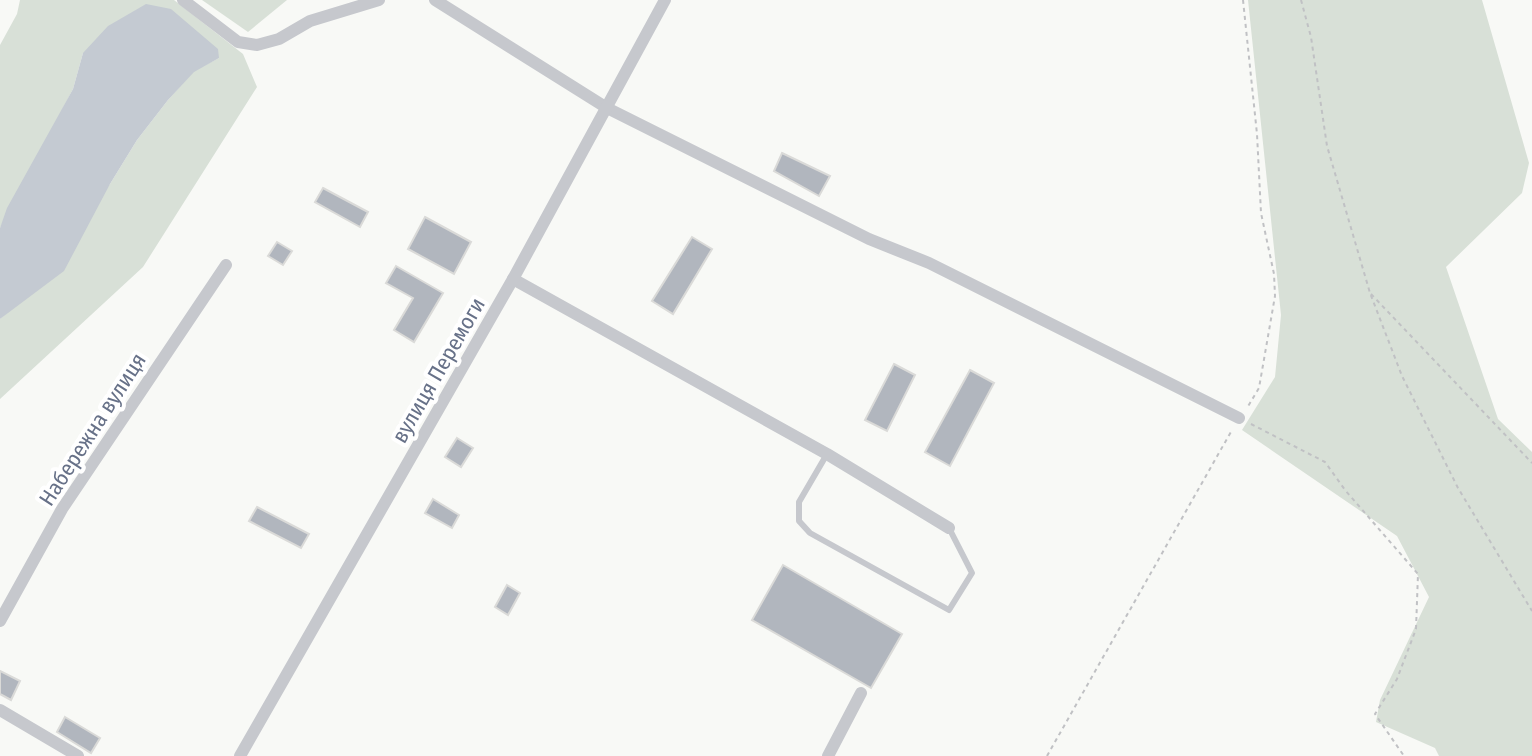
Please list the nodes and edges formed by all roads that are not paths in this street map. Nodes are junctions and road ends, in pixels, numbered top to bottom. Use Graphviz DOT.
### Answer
graph roads {
  1 [pos="183,0"];
  2 [pos="379,0"];
  3 [pos="435,0"];
  4 [pos="665,0"];
  5 [pos="607,108"];
  6 [pos="226,265"];
  7 [pos="513,279"];
  8 [pos="1239,418"];
  9 [pos="827,454"];
  10 [pos="949,528"];
  11 [pos="0,621"];
  12 [pos="861,693"];
  13 [pos="0,710"];
  14 [pos="78,756"];
  15 [pos="240,756"];
  16 [pos="828,756"];
  1 -- 2 [label="street"];
  3 -- 5 [label="street"];
  4 -- 5 [label="street, вулиця Перемоги"];
  5 -- 7 [label="street, вулиця Перемоги"];
  5 -- 8 [label="street"];
  6 -- 11 [label="street, Набережна вулиця"];
  7 -- 9 [label="street"];
  7 -- 15 [label="street, вулиця Перемоги"];
  9 -- 10 [label="street"];
  9 -- 10 [label="lane"];
  12 -- 16 [label="street"];
  13 -- 14 [label="street"];
}
